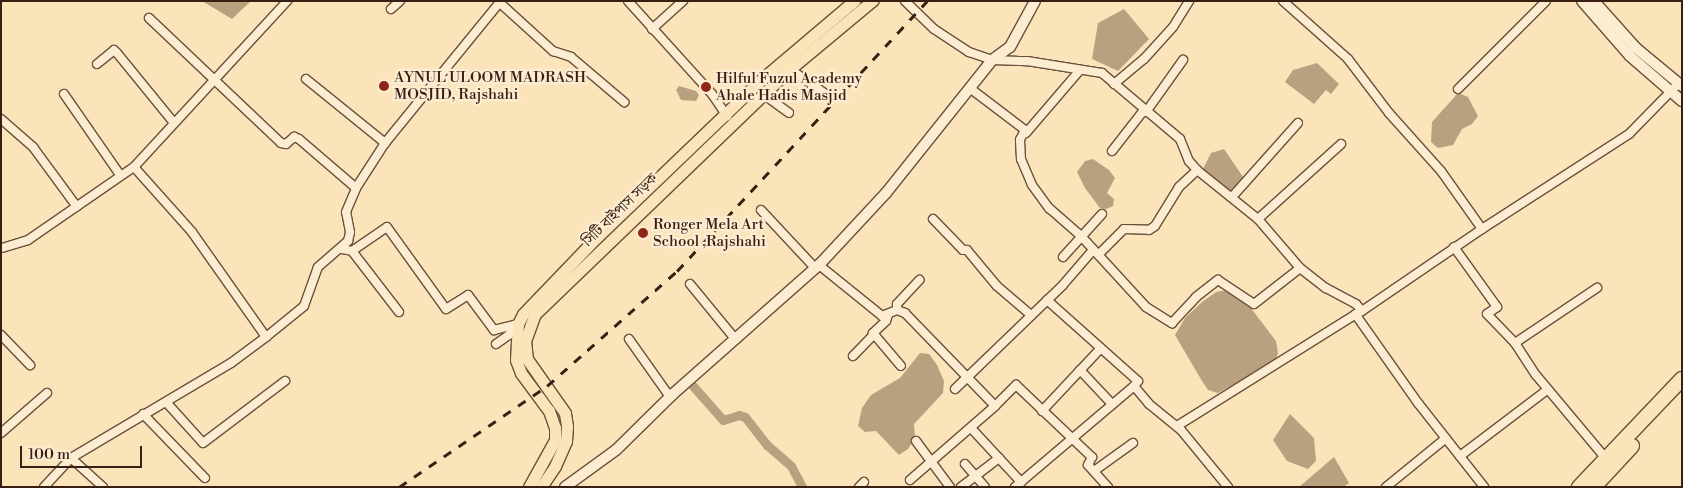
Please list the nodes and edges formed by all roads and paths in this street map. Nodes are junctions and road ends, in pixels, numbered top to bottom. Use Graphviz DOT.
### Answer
graph roads {
  1 [pos="287,1"];
  2 [pos="400,1"];
  3 [pos="628,1"];
  4 [pos="683,1"];
  5 [pos="854,1"];
  6 [pos="872,1"];
  7 [pos="906,1"];
  8 [pos="1035,1"];
  9 [pos="1189,1"];
  10 [pos="1283,1"];
  11 [pos="1546,1"];
  12 [pos="1582,1"];
  13 [pos="1594,1"];
  14 [pos="500,2"];
  15 [pos="391,9"];
  16 [pos="149,18"];
  17 [pos="652,29"];
  18 [pos="992,60"];
  19 [pos="1183,60"];
  20 [pos="97,64"];
  21 [pos="790,69"];
  22 [pos="1080,70"];
  23 [pos="216,79"];
  24 [pos="306,79"];
  25 [pos="1114,84"];
  26 [pos="1680,85"];
  27 [pos="971,88"];
  28 [pos="1458,89"];
  29 [pos="1671,93"];
  30 [pos="64,94"];
  31 [pos="764,94"];
  32 [pos="827,95"];
  33 [pos="1682,100"];
  34 [pos="624,102"];
  35 [pos="1145,111"];
  36 [pos="789,112"];
  37 [pos="1,119"];
  38 [pos="730,119"];
  39 [pos="174,123"];
  40 [pos="1298,123"];
  41 [pos="1026,133"];
  42 [pos="385,143"];
  43 [pos="1341,144"];
  44 [pos="1112,151"];
  45 [pos="134,167"];
  46 [pos="1197,170"];
  47 [pos="120,176"];
  48 [pos="356,188"];
  49 [pos="1232,197"];
  50 [pos="76,207"];
  51 [pos="761,210"];
  52 [pos="1102,214"];
  53 [pos="933,219"];
  54 [pos="1258,219"];
  55 [pos="1482,229"];
  56 [pos="1081,236"];
  57 [pos="1454,247"];
  58 [pos="2,248"];
  59 [pos="342,248"];
  60 [pos="352,251"];
  61 [pos="1096,252"];
  62 [pos="1063,257"];
  63 [pos="817,266"];
  64 [pos="1300,268"];
  65 [pos="919,280"];
  66 [pos="690,284"];
  67 [pos="1597,288"];
  68 [pos="1047,300"];
  69 [pos="897,310"];
  70 [pos="399,312"];
  71 [pos="1359,313"];
  72 [pos="888,314"];
  73 [pos="1031,315"];
  74 [pos="516,325"];
  75 [pos="874,334"];
  76 [pos="1,335"];
  77 [pos="266,336"];
  78 [pos="629,339"];
  79 [pos="736,340"];
  80 [pos="1514,343"];
  81 [pos="496,344"];
  82 [pos="1101,348"];
  83 [pos="853,356"];
  84 [pos="30,365"];
  85 [pos="901,366"];
  86 [pos="1080,370"];
  87 [pos="970,378"];
  88 [pos="1682,379"];
  89 [pos="284,381"];
  90 [pos="1134,386"];
  91 [pos="955,389"];
  92 [pos="1682,389"];
  93 [pos="1547,390"];
  94 [pos="47,392"];
  95 [pos="670,397"];
  96 [pos="166,402"];
  97 [pos="1112,404"];
  98 [pos="995,406"];
  99 [pos="1042,411"];
  100 [pos="144,414"];
  101 [pos="1177,426"];
  102 [pos="971,428"];
  103 [pos="1,433"];
  104 [pos="1072,436"];
  105 [pos="1446,438"];
  106 [pos="916,441"];
  107 [pos="1133,443"];
  108 [pos="1460,456"];
  109 [pos="71,458"];
  110 [pos="998,458"];
  111 [pos="1607,460"];
  112 [pos="933,461"];
  113 [pos="965,464"];
  114 [pos="1094,471"];
  115 [pos="975,475"];
  116 [pos="205,478"];
  117 [pos="910,480"];
  118 [pos="1018,484"];
  119 [pos="44,487"];
  120 [pos="103,487"];
  121 [pos="530,487"];
  122 [pos="541,487"];
  123 [pos="565,487"];
  124 [pos="950,487"];
  125 [pos="961,487"];
  126 [pos="985,487"];
  127 [pos="1108,487"];
  128 [pos="1228,487"];
  129 [pos="1386,487"];
  130 [pos="1484,487"];
  131 [pos="1579,487"];
  132 [pos="1594,487"];
  1 -- 23 [label="street"];
  2 -- 15 [label="street"];
  3 -- 17 [label="street"];
  4 -- 17 [label="street"];
  5 -- 38 [label="main road"];
  6 -- 21 [label="main road, সিটি বাইপাস সড়ক"];
  7 -- 18 [label="street"];
  8 -- 18 [label="street"];
  9 -- 25 [label="street"];
  10 -- 55 [label="street"];
  11 -- 28 [label="street"];
  12 -- 29 [label="street"];
  13 -- 26 [label="street"];
  14 -- 34 [label="street"];
  14 -- 42 [label="street"];
  16 -- 23 [label="street"];
  17 -- 38 [label="street"];
  18 -- 22 [label="street"];
  18 -- 27 [label="street"];
  19 -- 35 [label="street"];
  20 -- 39 [label="street"];
  21 -- 31 [label="main road, সিটি বাইপাস সড়ক"];
  21 -- 32 [label="street"];
  22 -- 25 [label="street"];
  22 -- 41 [label="street"];
  23 -- 39 [label="street"];
  23 -- 48 [label="street"];
  24 -- 42 [label="street"];
  25 -- 35 [label="street"];
  26 -- 29 [label="street"];
  27 -- 41 [label="street"];
  27 -- 63 [label="street"];
  29 -- 33 [label="street"];
  29 -- 55 [label="street"];
  30 -- 47 [label="street"];
  31 -- 36 [label="street"];
  31 -- 38 [label="main road, সিটি বাইপাস সড়ক"];
  35 -- 44 [label="street"];
  35 -- 46 [label="street"];
  37 -- 50 [label="street"];
  38 -- 74 [label="main road"];
  38 -- 122 [label="main road, সিটি বাইপাস সড়ক"];
  39 -- 45 [label="street"];
  40 -- 49 [label="street"];
  41 -- 56 [label="street"];
  42 -- 48 [label="street"];
  43 -- 54 [label="street"];
  45 -- 47 [label="street"];
  45 -- 77 [label="street"];
  46 -- 49 [label="street"];
  46 -- 61 [label="street"];
  47 -- 50 [label="street"];
  48 -- 59 [label="street"];
  49 -- 54 [label="street"];
  50 -- 58 [label="street"];
  51 -- 63 [label="street"];
  52 -- 56 [label="street"];
  53 -- 73 [label="street"];
  54 -- 64 [label="street"];
  55 -- 57 [label="street"];
  56 -- 61 [label="street"];
  56 -- 62 [label="street"];
  57 -- 71 [label="street"];
  57 -- 80 [label="street"];
  59 -- 60 [label="street"];
  59 -- 77 [label="street"];
  60 -- 70 [label="street"];
  60 -- 74 [label="street"];
  61 -- 64 [label="street"];
  61 -- 68 [label="street"];
  63 -- 72 [label="street"];
  63 -- 79 [label="street"];
  64 -- 71 [label="street"];
  65 -- 69 [label="street"];
  66 -- 79 [label="street"];
  67 -- 80 [label="street"];
  68 -- 73 [label="street"];
  68 -- 82 [label="street"];
  69 -- 72 [label="street"];
  69 -- 87 [label="street"];
  71 -- 101 [label="street"];
  71 -- 105 [label="street"];
  72 -- 75 [label="street"];
  73 -- 87 [label="street"];
  74 -- 81 [label="street"];
  74 -- 121 [label="main road"];
  75 -- 83 [label="street"];
  75 -- 85 [label="street"];
  76 -- 84 [label="street"];
  77 -- 96 [label="street"];
  78 -- 95 [label="street"];
  79 -- 95 [label="street"];
  80 -- 93 [label="street"];
  82 -- 86 [label="street"];
  82 -- 90 [label="street"];
  86 -- 97 [label="street"];
  86 -- 99 [label="street"];
  87 -- 91 [label="street"];
  87 -- 98 [label="street"];
  88 -- 111 [label="highway"];
  89 -- 96 [label="street"];
  90 -- 97 [label="street"];
  90 -- 101 [label="street"];
  92 -- 132 [label="highway"];
  93 -- 108 [label="street"];
  93 -- 111 [label="street"];
  94 -- 103 [label="street"];
  95 -- 123 [label="street"];
  96 -- 100 [label="street"];
  97 -- 104 [label="street"];
  98 -- 99 [label="street"];
  98 -- 102 [label="street"];
  99 -- 104 [label="street"];
  100 -- 109 [label="street"];
  100 -- 116 [label="street"];
  101 -- 128 [label="street"];
  102 -- 110 [label="street"];
  102 -- 112 [label="street"];
  104 -- 114 [label="street"];
  104 -- 118 [label="street"];
  105 -- 108 [label="street"];
  105 -- 129 [label="street"];
  106 -- 112 [label="street"];
  107 -- 114 [label="street"];
  108 -- 130 [label="street"];
  109 -- 119 [label="street"];
  109 -- 120 [label="street"];
  110 -- 115 [label="street"];
  110 -- 118 [label="street"];
  111 -- 131 [label="highway"];
  112 -- 117 [label="street"];
  112 -- 124 [label="street"];
  113 -- 115 [label="street"];
  114 -- 127 [label="street"];
  115 -- 125 [label="street"];
  115 -- 126 [label="street"];
}
